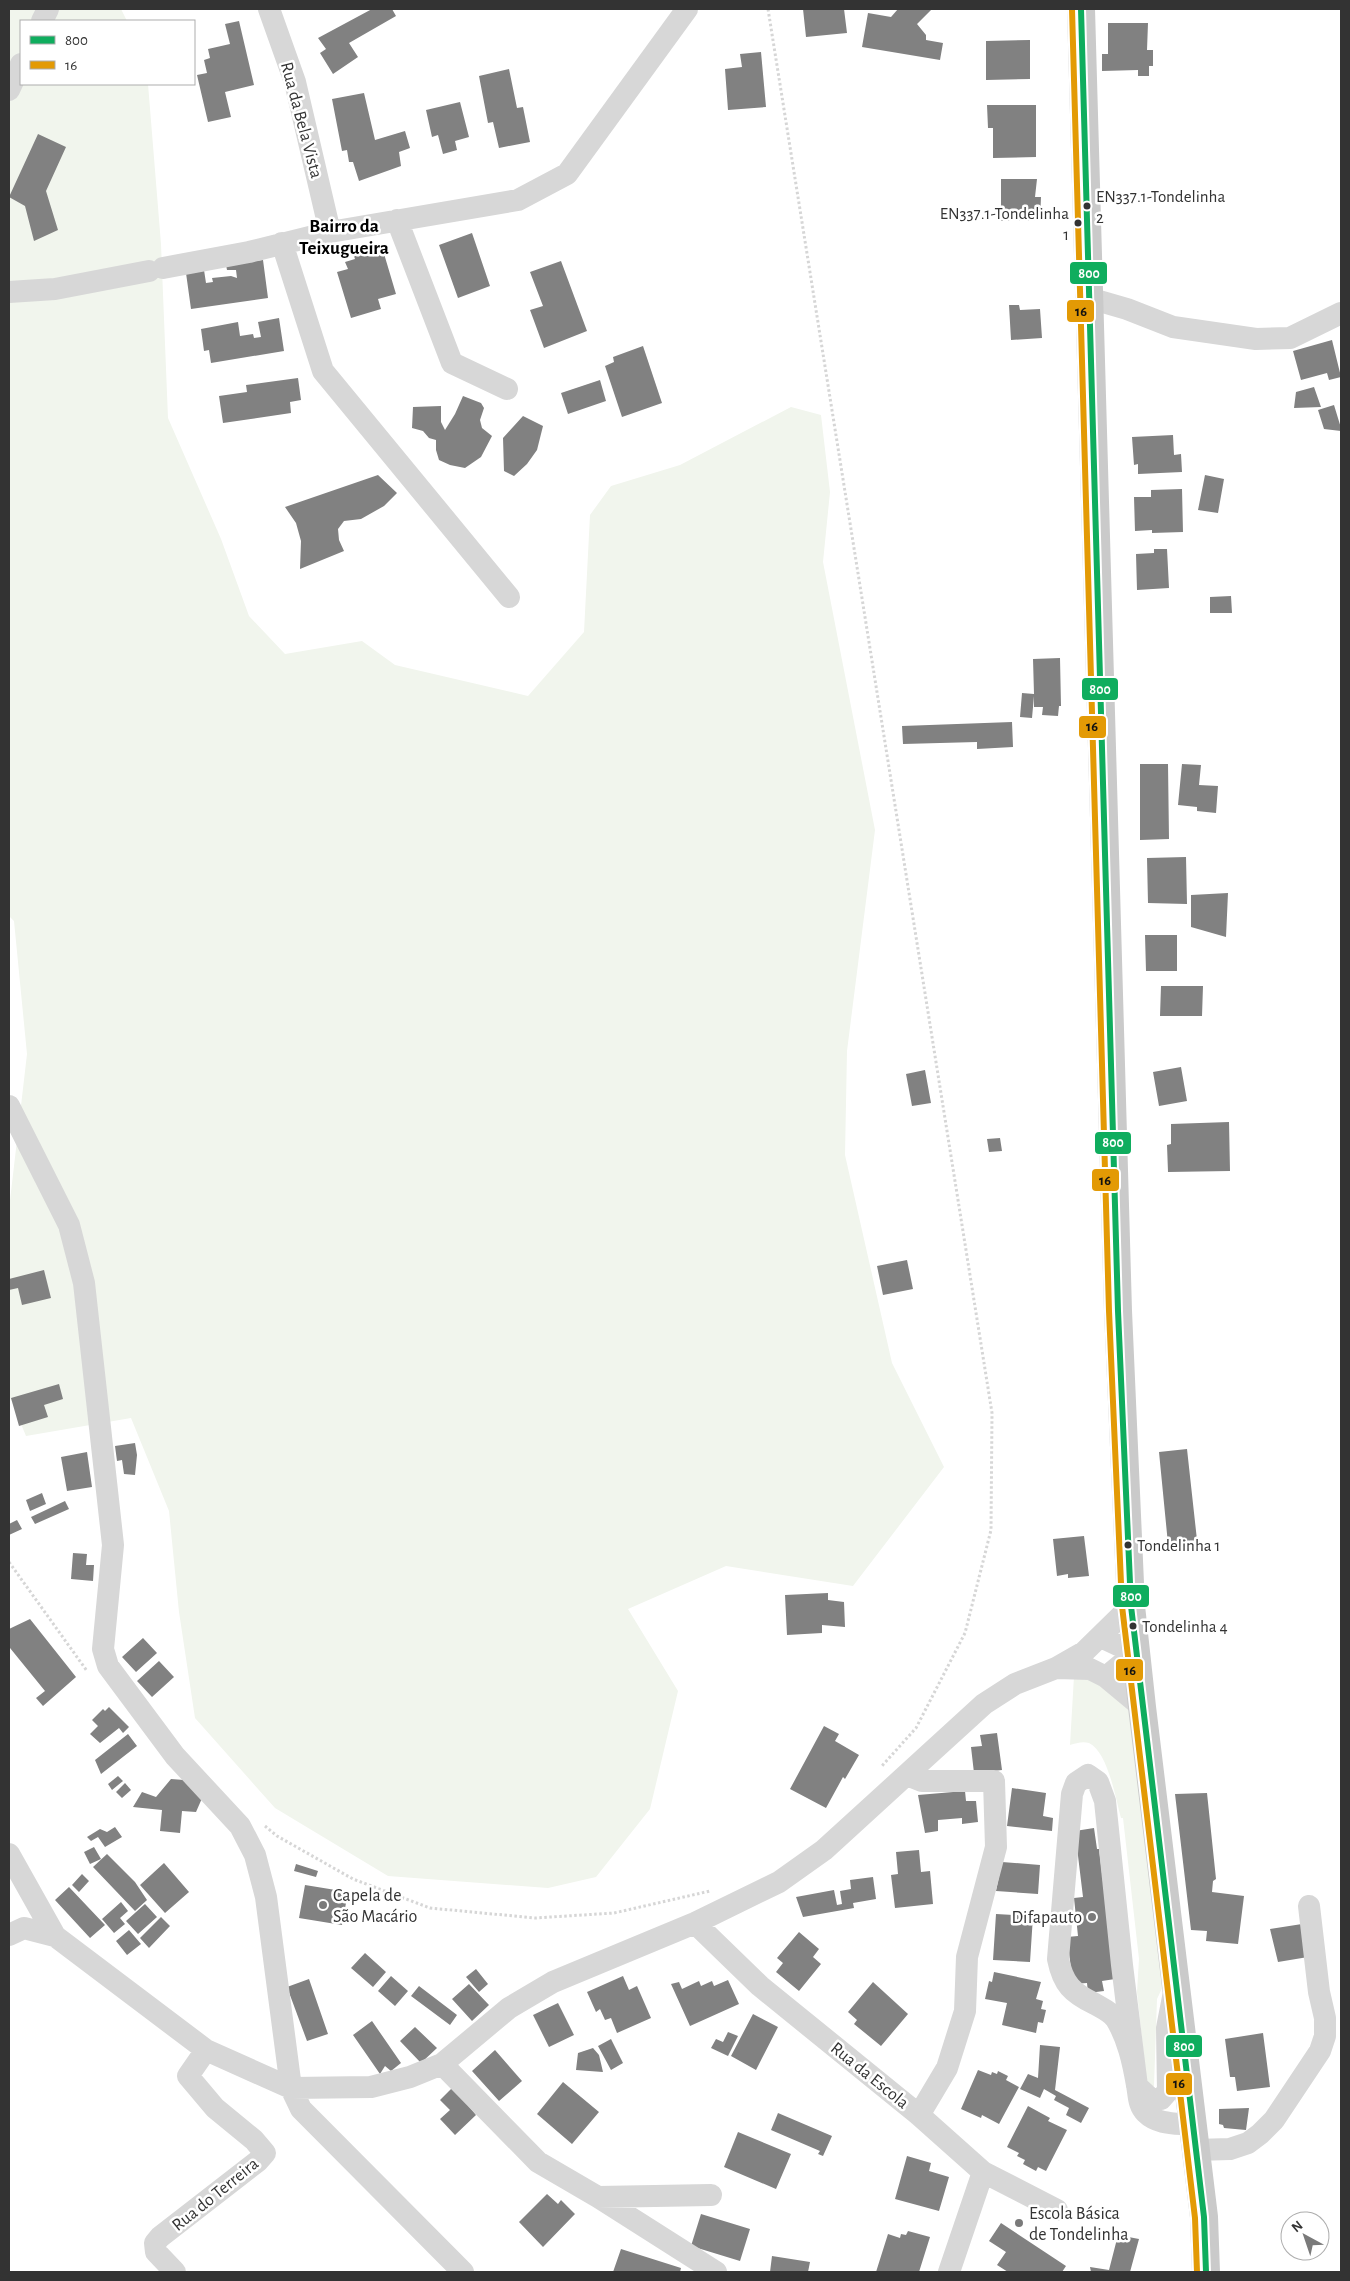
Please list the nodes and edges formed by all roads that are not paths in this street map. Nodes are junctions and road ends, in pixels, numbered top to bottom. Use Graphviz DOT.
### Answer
graph roads {
  1 [pos="269,9"];
  2 [pos="687,9"];
  3 [pos="1081,9"];
  4 [pos="20,66"];
  5 [pos="9,90"];
  6 [pos="397,220"];
  7 [pos="330,232"];
  8 [pos="282,243"];
  9 [pos="9,292"];
  10 [pos="1089,298"];
  11 [pos="1341,313"];
  12 [pos="507,389"];
  13 [pos="508,597"];
  14 [pos="9,1106"];
  15 [pos="1131,1606"];
  16 [pos="1101,1637"];
  17 [pos="1135,1653"];
  18 [pos="1056,1668"];
  19 [pos="1106,1676"];
  20 [pos="1142,1708"];
  21 [pos="907,1775"];
  22 [pos="9,1854"];
  23 [pos="1309,1906"];
  24 [pos="696,1923"];
  25 [pos="9,1936"];
  26 [pos="55,1936"];
  27 [pos="1176,1984"];
  28 [pos="206,2050"];
  29 [pos="442,2064"];
  30 [pos="1138,2086"];
  31 [pos="291,2088"];
  32 [pos="919,2115"];
  33 [pos="1194,2138"];
  34 [pos="983,2172"];
  35 [pos="711,2195"];
  36 [pos="598,2196"];
  37 [pos="1057,2210"];
  38 [pos="175,2272"];
  39 [pos="463,2272"];
  40 [pos="716,2272"];
  41 [pos="949,2272"];
  42 [pos="1206,2272"];
  1 -- 7 [label="street, Rua da Bela Vista"];
  2 -- 6 [label="street"];
  3 -- 10 [label="main road"];
  4 -- 5 [label="street"];
  6 -- 7 [label="street"];
  6 -- 12 [label="street"];
  7 -- 8 [label="street"];
  8 -- 9 [label="street"];
  8 -- 13 [label="street"];
  10 -- 11 [label="street"];
  10 -- 15 [label="main road"];
  14 -- 31 [label="street"];
  15 -- 16 [label="street"];
  15 -- 17 [label="main road"];
  16 -- 17 [label="street"];
  16 -- 18 [label="street"];
  17 -- 19 [label="street"];
  17 -- 20 [label="main road"];
  18 -- 19 [label="street"];
  18 -- 21 [label="street"];
  19 -- 20 [label="street"];
  20 -- 27 [label="main road"];
  21 -- 24 [label="street"];
  21 -- 32 [label="street"];
  22 -- 26 [label="street"];
  23 -- 33 [label="street"];
  24 -- 29 [label="street"];
  24 -- 32 [label="street, Rua da Escola"];
  25 -- 26 [label="street"];
  26 -- 28 [label="street"];
  27 -- 30 [label="street"];
  27 -- 33 [label="main road"];
  28 -- 31 [label="street"];
  28 -- 38 [label="street, Rua do Terreira"];
  29 -- 31 [label="street"];
  29 -- 36 [label="street"];
  30 -- 30 [label="street"];
  30 -- 33 [label="street"];
  31 -- 39 [label="street"];
  32 -- 34 [label="street, Rua da Escola"];
  33 -- 42 [label="main road"];
  34 -- 37 [label="street, Rua da Escola"];
  34 -- 41 [label="street"];
  35 -- 36 [label="street"];
  36 -- 40 [label="street"];
}
